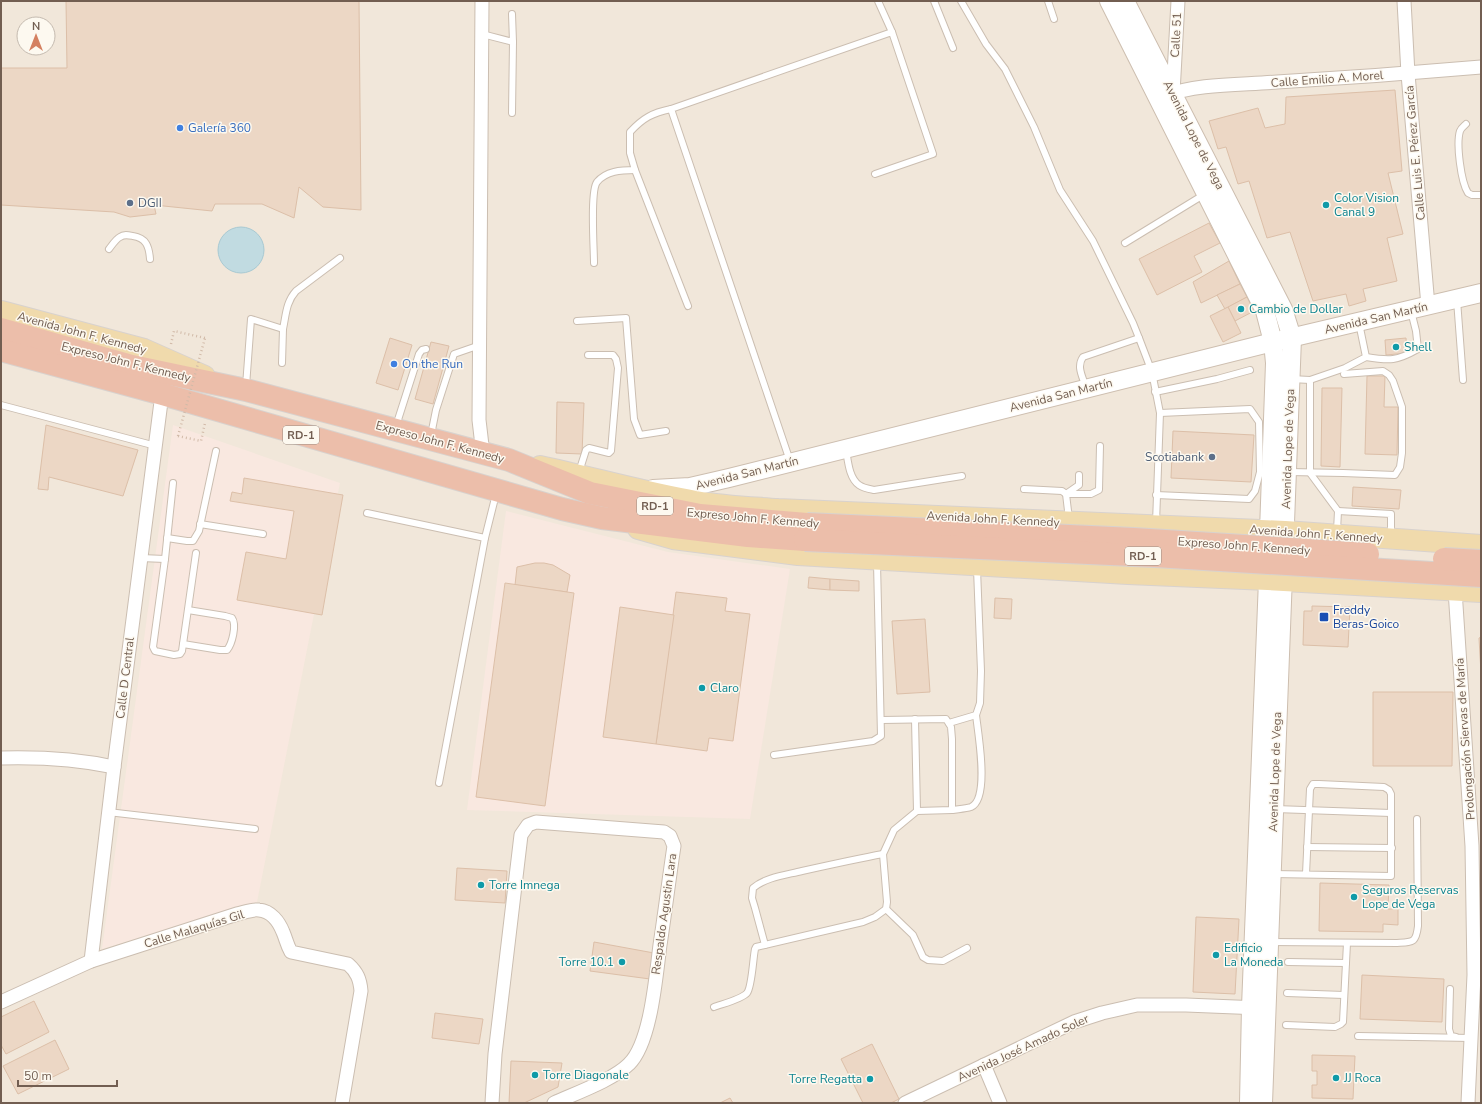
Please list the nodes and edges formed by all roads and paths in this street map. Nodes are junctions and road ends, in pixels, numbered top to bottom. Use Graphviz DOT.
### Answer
graph roads {
  1 [pos="482,1"];
  2 [pos="878,1"];
  3 [pos="934,1"];
  4 [pos="961,1"];
  5 [pos="1048,1"];
  6 [pos="1109,1"];
  7 [pos="1125,1"];
  8 [pos="1178,1"];
  9 [pos="1404,1"];
  10 [pos="512,14"];
  11 [pos="1054,19"];
  12 [pos="892,32"];
  13 [pos="482,34"];
  14 [pos="514,42"];
  15 [pos="952,48"];
  16 [pos="1481,67"];
  17 [pos="1408,74"];
  18 [pos="1165,96"];
  19 [pos="671,109"];
  20 [pos="512,113"];
  21 [pos="1466,124"];
  22 [pos="635,170"];
  23 [pos="875,174"];
  24 [pos="1206,194"];
  25 [pos="1481,195"];
  26 [pos="1125,243"];
  27 [pos="109,249"];
  28 [pos="340,258"];
  29 [pos="150,259"];
  30 [pos="594,263"];
  31 [pos="1481,293"];
  32 [pos="1457,298"];
  33 [pos="688,306"];
  34 [pos="1428,306"];
  35 [pos="1410,310"];
  36 [pos="1,311"];
  37 [pos="577,321"];
  38 [pos="1359,322"];
  39 [pos="283,329"];
  40 [pos="1,330"];
  41 [pos="174,331"];
  42 [pos="1139,338"];
  43 [pos="1292,338"];
  44 [pos="1273,342"];
  45 [pos="480,345"];
  46 [pos="426,349"];
  47 [pos="1,350"];
  48 [pos="588,355"];
  49 [pos="1366,357"];
  50 [pos="282,363"];
  51 [pos="1250,370"];
  52 [pos="1152,372"];
  53 [pos="1344,374"];
  54 [pos="1290,379"];
  55 [pos="1310,380"];
  56 [pos="1463,380"];
  57 [pos="237,388"];
  58 [pos="1087,388"];
  59 [pos="1156,392"];
  60 [pos="162,394"];
  61 [pos="1,407"];
  62 [pos="1160,413"];
  63 [pos="1266,423"];
  64 [pos="394,430"];
  65 [pos="666,430"];
  66 [pos="430,440"];
  67 [pos="201,441"];
  68 [pos="156,446"];
  69 [pos="1100,446"];
  70 [pos="845,449"];
  71 [pos="216,451"];
  72 [pos="483,454"];
  73 [pos="509,460"];
  74 [pos="791,462"];
  75 [pos="1287,472"];
  76 [pos="1310,473"];
  77 [pos="578,474"];
  78 [pos="962,476"];
  79 [pos="1079,476"];
  80 [pos="173,483"];
  81 [pos="1024,489"];
  82 [pos="641,490"];
  83 [pos="497,491"];
  84 [pos="1066,494"];
  85 [pos="1156,495"];
  86 [pos="1338,511"];
  87 [pos="367,513"];
  88 [pos="602,518"];
  89 [pos="1069,522"];
  90 [pos="200,524"];
  91 [pos="1129,525"];
  92 [pos="1156,525"];
  93 [pos="1277,531"];
  94 [pos="806,532"];
  95 [pos="263,534"];
  96 [pos="1336,535"];
  97 [pos="167,538"];
  98 [pos="485,538"];
  99 [pos="1391,539"];
  100 [pos="1422,541"];
  101 [pos="1481,545"];
  102 [pos="196,552"];
  103 [pos="141,558"];
  104 [pos="165,559"];
  105 [pos="877,560"];
  106 [pos="1481,561"];
  107 [pos="977,565"];
  108 [pos="1128,574"];
  109 [pos="1481,576"];
  110 [pos="1275,580"];
  111 [pos="1422,589"];
  112 [pos="1455,590"];
  113 [pos="1481,592"];
  114 [pos="188,610"];
  115 [pos="183,644"];
  116 [pos="976,715"];
  117 [pos="915,719"];
  118 [pos="882,720"];
  119 [pos="949,723"];
  120 [pos="774,755"];
  121 [pos="1,758"];
  122 [pos="114,766"];
  123 [pos="439,783"];
  124 [pos="1274,809"];
  125 [pos="952,810"];
  126 [pos="1308,810"];
  127 [pos="917,811"];
  128 [pos="108,812"];
  129 [pos="1391,813"];
  130 [pos="1417,819"];
  131 [pos="255,829"];
  132 [pos="1307,847"];
  133 [pos="1392,848"];
  134 [pos="883,854"];
  135 [pos="1272,874"];
  136 [pos="1306,874"];
  137 [pos="886,909"];
  138 [pos="1268,942"];
  139 [pos="1347,943"];
  140 [pos="765,945"];
  141 [pos="967,948"];
  142 [pos="91,961"];
  143 [pos="1288,962"];
  144 [pos="1346,963"];
  145 [pos="1450,989"];
  146 [pos="1287,993"];
  147 [pos="1344,995"];
  148 [pos="1,1002"];
  149 [pos="714,1007"];
  150 [pos="1258,1008"];
  151 [pos="1286,1025"];
  152 [pos="1358,1036"];
  153 [pos="1465,1038"];
  154 [pos="984,1065"];
  155 [pos="342,1103"];
  156 [pos="492,1103"];
  157 [pos="554,1103"];
  158 [pos="905,1103"];
  159 [pos="1000,1103"];
  160 [pos="1249,1103"];
  161 [pos="1263,1103"];
  162 [pos="1468,1103"];
  1 -- 13 [label="street"];
  2 -- 12 [label="lane"];
  3 -- 15 [label="lane"];
  4 -- 42 [label="lane"];
  5 -- 11 [label="lane"];
  6 -- 18 [label="main road, Avenida Lope de Vega"];
  7 -- 18 [label="main road, Avenida Lope de Vega"];
  8 -- 18 [label="street, Calle 51"];
  9 -- 17 [label="street, Calle Luis E. Pérez García"];
  10 -- 14 [label="lane"];
  12 -- 19 [label="lane"];
  12 -- 23 [label="lane"];
  13 -- 14 [label="lane"];
  13 -- 45 [label="street"];
  14 -- 20 [label="lane"];
  16 -- 17 [label="street, Calle Emilio A. Morel"];
  17 -- 18 [label="street, Calle Emilio A. Morel"];
  17 -- 34 [label="street, Calle Luis E. Pérez García"];
  18 -- 24 [label="main road, Avenida Lope de Vega"];
  18 -- 43 [label="main road, Avenida Lope de Vega"];
  19 -- 22 [label="lane"];
  19 -- 74 [label="lane"];
  21 -- 25 [label="lane"];
  22 -- 30 [label="lane"];
  22 -- 33 [label="lane"];
  24 -- 26 [label="lane"];
  24 -- 44 [label="main road, Avenida Lope de Vega"];
  27 -- 29 [label="lane"];
  28 -- 39 [label="lane"];
  31 -- 32 [label="main road, Avenida San Martín"];
  32 -- 34 [label="main road, Avenida San Martín"];
  32 -- 56 [label="lane"];
  34 -- 35 [label="main road, Avenida San Martín"];
  35 -- 38 [label="main road, Avenida San Martín"];
  35 -- 49 [label="lane"];
  36 -- 57 [label="main road, Avenida John F. Kennedy / RD-1"];
  37 -- 65 [label="lane"];
  38 -- 43 [label="main road, Avenida San Martín"];
  38 -- 49 [label="lane"];
  39 -- 50 [label="lane"];
  39 -- 57 [label="lane"];
  40 -- 57 [label="highway, Expreso John F. Kennedy / RD-1"];
  41 -- 67 [label="path, bridge"];
  42 -- 52 [label="lane"];
  42 -- 58 [label="lane"];
  43 -- 44 [label="main road, Avenida San Martín"];
  43 -- 54 [label="main road, Avenida Lope de Vega"];
  44 -- 52 [label="main road, Avenida San Martín"];
  44 -- 63 [label="main road, Avenida Lope de Vega"];
  45 -- 66 [label="lane"];
  45 -- 72 [label="street"];
  46 -- 64 [label="lane"];
  47 -- 60 [label="highway, Expreso John F. Kennedy / RD-1"];
  48 -- 77 [label="lane"];
  49 -- 55 [label="lane"];
  51 -- 59 [label="lane"];
  52 -- 58 [label="main road, Avenida San Martín"];
  52 -- 59 [label="lane"];
  53 -- 76 [label="lane"];
  54 -- 55 [label="lane"];
  54 -- 75 [label="main road, Avenida Lope de Vega"];
  55 -- 76 [label="lane"];
  57 -- 64 [label="highway, Expreso John F. Kennedy / RD-1"];
  58 -- 70 [label="main road, Avenida San Martín"];
  59 -- 62 [label="lane"];
  60 -- 68 [label="street, Calle D Central"];
  60 -- 83 [label="highway, Expreso John F. Kennedy / RD-1"];
  61 -- 68 [label="lane"];
  62 -- 63 [label="lane"];
  62 -- 85 [label="lane"];
  63 -- 85 [label="lane"];
  63 -- 93 [label="main road, Avenida Lope de Vega"];
  64 -- 66 [label="highway, Expreso John F. Kennedy / RD-1"];
  66 -- 72 [label="highway, Expreso John F. Kennedy / RD-1"];
  68 -- 103 [label="street, Calle D Central"];
  69 -- 84 [label="lane"];
  70 -- 74 [label="main road, Avenida San Martín"];
  70 -- 78 [label="lane"];
  71 -- 90 [label="lane"];
  72 -- 73 [label="highway, Expreso John F. Kennedy / RD-1"];
  73 -- 77 [label="main road, Avenida John F. Kennedy / RD-1"];
  73 -- 94 [label="highway, Expreso John F. Kennedy / RD-1"];
  74 -- 82 [label="main road, Avenida San Martín"];
  75 -- 76 [label="lane"];
  75 -- 93 [label="main road, Avenida Lope de Vega"];
  76 -- 86 [label="lane"];
  77 -- 82 [label="main road, Avenida John F. Kennedy / RD-1"];
  79 -- 84 [label="lane"];
  80 -- 97 [label="lane"];
  81 -- 84 [label="lane"];
  82 -- 89 [label="main road, Avenida John F. Kennedy / RD-1"];
  83 -- 88 [label="highway, Expreso John F. Kennedy / RD-1"];
  83 -- 98 [label="lane"];
  84 -- 89 [label="lane"];
  85 -- 92 [label="lane"];
  86 -- 96 [label="lane"];
  86 -- 99 [label="lane"];
  87 -- 98 [label="lane"];
  88 -- 94 [label="highway, Expreso John F. Kennedy / RD-1"];
  88 -- 105 [label="main road, RD-1"];
  89 -- 91 [label="main road, Avenida John F. Kennedy / RD-1"];
  90 -- 95 [label="lane"];
  90 -- 97 [label="lane"];
  91 -- 92 [label="main road, Avenida John F. Kennedy / RD-1"];
  91 -- 108 [label="main road"];
  92 -- 93 [label="main road, Avenida John F. Kennedy / RD-1"];
  93 -- 96 [label="main road, Avenida John F. Kennedy / RD-1"];
  93 -- 110 [label="main road, Avenida Lope de Vega"];
  94 -- 106 [label="highway, Expreso John F. Kennedy / RD-1, bridge"];
  94 -- 109 [label="highway, Expreso John F. Kennedy / RD-1, bridge"];
  96 -- 99 [label="main road, Avenida John F. Kennedy / RD-1"];
  97 -- 104 [label="lane"];
  98 -- 123 [label="lane"];
  99 -- 100 [label="main road, Avenida John F. Kennedy / RD-1"];
  100 -- 101 [label="main road, Avenida John F. Kennedy / RD-1"];
  100 -- 111 [label="main road"];
  102 -- 114 [label="lane"];
  103 -- 104 [label="lane"];
  103 -- 122 [label="street, Calle D Central"];
  104 -- 115 [label="lane"];
  105 -- 107 [label="main road, RD-1"];
  105 -- 118 [label="lane"];
  107 -- 108 [label="main road, RD-1"];
  107 -- 116 [label="lane"];
  108 -- 110 [label="main road, RD-1"];
  110 -- 111 [label="main road, RD-1"];
  110 -- 124 [label="main road, Avenida Lope de Vega"];
  110 -- 150 [label="main road, Avenida Lope de Vega"];
  111 -- 112 [label="main road, RD-1"];
  112 -- 113 [label="main road, RD-1"];
  112 -- 153 [label="street, Prolongación Siervas de María"];
  114 -- 115 [label="lane"];
  114 -- 115 [label="lane"];
  116 -- 119 [label="lane"];
  116 -- 125 [label="lane"];
  117 -- 118 [label="lane"];
  117 -- 119 [label="lane"];
  117 -- 127 [label="lane"];
  118 -- 120 [label="lane"];
  119 -- 125 [label="lane"];
  121 -- 122 [label="street"];
  122 -- 128 [label="street, Calle D Central"];
  124 -- 126 [label="lane"];
  124 -- 135 [label="main road, Avenida Lope de Vega"];
  125 -- 127 [label="lane"];
  126 -- 129 [label="lane"];
  126 -- 129 [label="lane"];
  126 -- 132 [label="lane"];
  127 -- 134 [label="lane"];
  128 -- 131 [label="lane"];
  128 -- 142 [label="street, Calle D Central"];
  129 -- 133 [label="lane"];
  130 -- 139 [label="lane"];
  132 -- 133 [label="lane"];
  132 -- 136 [label="lane"];
  133 -- 136 [label="lane"];
  134 -- 137 [label="lane"];
  134 -- 140 [label="lane"];
  135 -- 136 [label="lane"];
  135 -- 138 [label="main road, Avenida Lope de Vega"];
  137 -- 140 [label="lane"];
  137 -- 141 [label="lane"];
  138 -- 139 [label="lane"];
  138 -- 150 [label="main road, Avenida Lope de Vega"];
  139 -- 144 [label="lane"];
  140 -- 149 [label="lane"];
  142 -- 148 [label="street, Calle Malaquías Gil"];
  142 -- 155 [label="street, Calle Malaquías Gil"];
  143 -- 144 [label="lane"];
  144 -- 147 [label="lane"];
  145 -- 153 [label="lane"];
  146 -- 147 [label="lane"];
  147 -- 151 [label="lane"];
  150 -- 154 [label="street, Avenida José Amado Soler"];
  150 -- 160 [label="main road, Avenida Lope de Vega"];
  150 -- 161 [label="main road, Avenida Lope de Vega"];
  152 -- 153 [label="lane"];
  153 -- 162 [label="street, Prolongación Siervas de María"];
  154 -- 158 [label="street, Avenida José Amado Soler"];
  154 -- 159 [label="street"];
  156 -- 157 [label="street, Respaldo Agustin Lara"];
}
